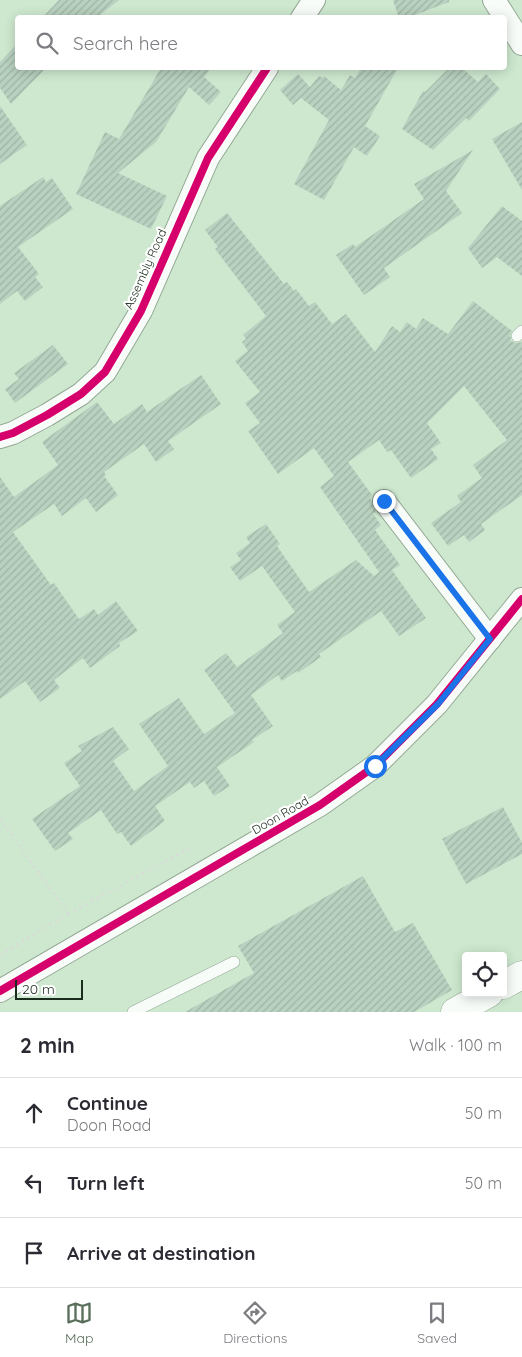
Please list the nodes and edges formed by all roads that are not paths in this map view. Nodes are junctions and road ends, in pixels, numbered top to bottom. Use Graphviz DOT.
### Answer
graph roads {
  1 [pos="314,0"];
  2 [pos="494,0"];
  3 [pos="304,15"];
  4 [pos="504,15"];
  5 [pos="507,20"];
  6 [pos="522,44"];
  7 [pos="266,70"];
  8 [pos="0,437"];
  9 [pos="384,501"];
  10 [pos="522,599"];
  11 [pos="490,639"];
  12 [pos="234,962"];
  13 [pos="522,975"];
  14 [pos="507,983"];
  15 [pos="0,991"];
  16 [pos="482,997"];
  17 [pos="134,1012"];
  18 [pos="456,1012"];
  1 -- 3 [label="street"];
  2 -- 4 [label="street"];
  5 -- 6 [label="street"];
  7 -- 8 [label="street, Assembly Road"];
  9 -- 11 [label="street"];
  10 -- 11 [label="street, Doon Road"];
  11 -- 15 [label="street, Doon Road"];
  12 -- 17 [label="lane"];
  13 -- 14 [label="main road"];
  16 -- 18 [label="main road"];
}
